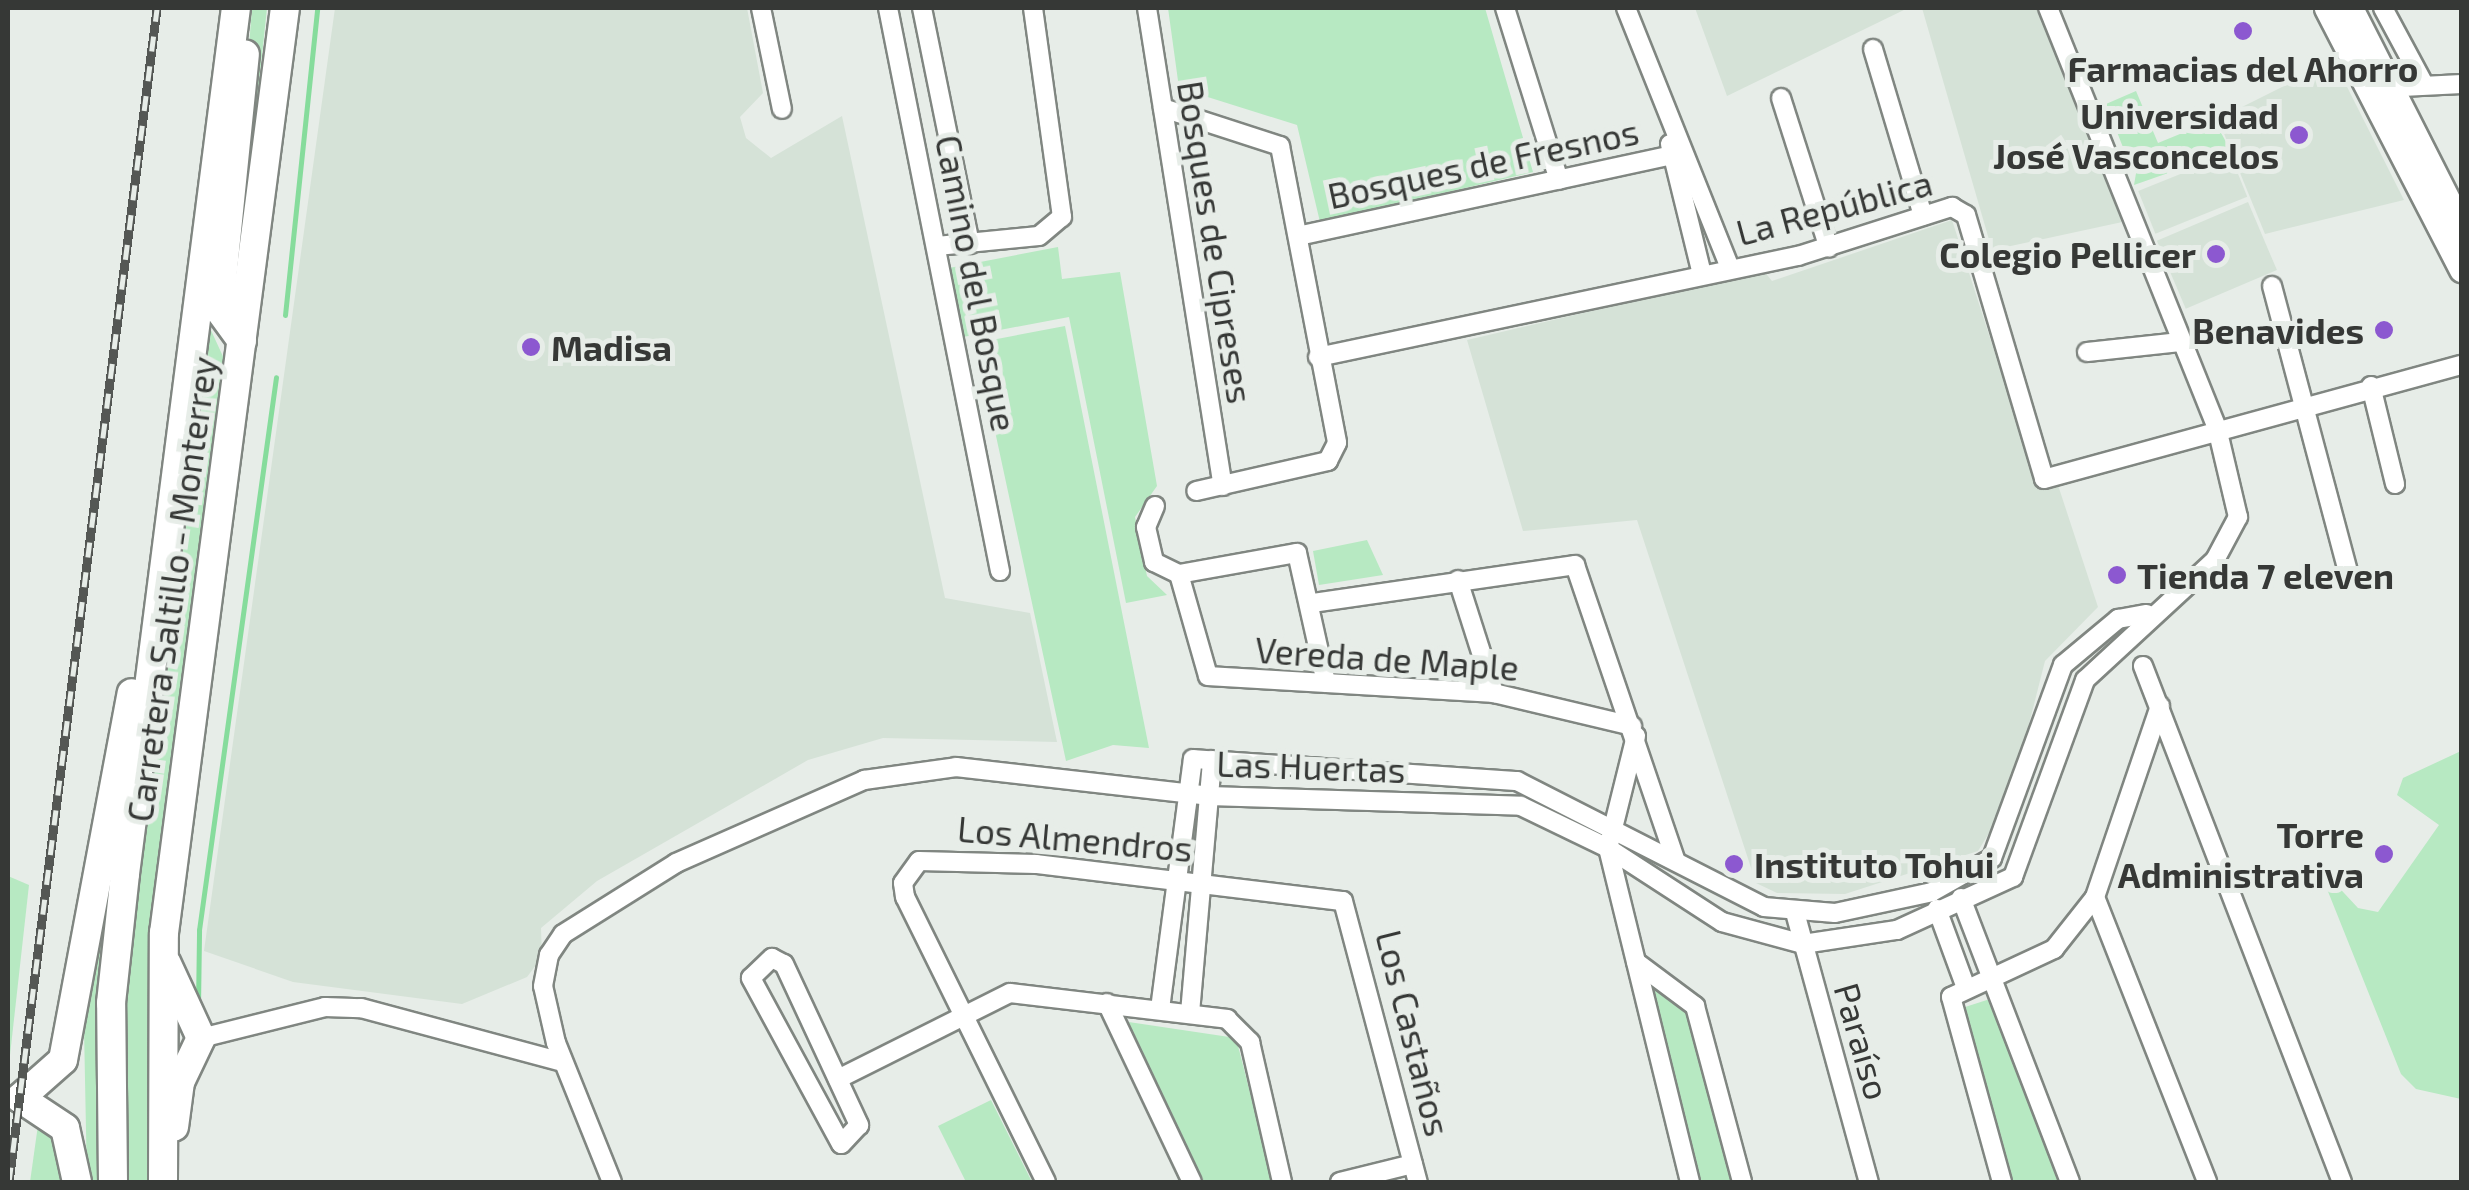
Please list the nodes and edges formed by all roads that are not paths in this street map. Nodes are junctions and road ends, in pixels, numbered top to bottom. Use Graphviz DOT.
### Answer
graph roads {
  1 [pos="236,8"];
  2 [pos="246,8"];
  3 [pos="285,8"];
  4 [pos="762,8"];
  5 [pos="888,8"];
  6 [pos="922,8"];
  7 [pos="1034,8"];
  8 [pos="1147,8"];
  9 [pos="1505,8"];
  10 [pos="1626,8"];
  11 [pos="2048,8"];
  12 [pos="2327,8"];
  13 [pos="2350,8"];
  14 [pos="2383,8"];
  15 [pos="1873,49"];
  16 [pos="2424,84"];
  17 [pos="2462,84"];
  18 [pos="2379,88"];
  19 [pos="1780,98"];
  20 [pos="1163,108"];
  21 [pos="782,109"];
  22 [pos="1676,154"];
  23 [pos="1559,180"];
  24 [pos="1922,216"];
  25 [pos="2462,229"];
  26 [pos="1298,236"];
  27 [pos="970,244"];
  28 [pos="937,246"];
  29 [pos="1830,248"];
  30 [pos="1730,268"];
  31 [pos="2462,269"];
  32 [pos="1701,270"];
  33 [pos="2272,286"];
  34 [pos="242,341"];
  35 [pos="2180,342"];
  36 [pos="2086,352"];
  37 [pos="1318,357"];
  38 [pos="2462,364"];
  39 [pos="2371,386"];
  40 [pos="2306,403"];
  41 [pos="2216,428"];
  42 [pos="2395,484"];
  43 [pos="1223,486"];
  44 [pos="1196,492"];
  45 [pos="1155,506"];
  46 [pos="1000,571"];
  47 [pos="1178,574"];
  48 [pos="2349,574"];
  49 [pos="1458,580"];
  50 [pos="1312,603"];
  51 [pos="2147,614"];
  52 [pos="155,642"];
  53 [pos="2143,666"];
  54 [pos="1326,683"];
  55 [pos="1494,693"];
  56 [pos="2160,706"];
  57 [pos="1634,731"];
  58 [pos="1212,760"];
  59 [pos="1184,794"];
  60 [pos="1210,796"];
  61 [pos="1611,823"];
  62 [pos="1608,848"];
  63 [pos="1676,861"];
  64 [pos="1174,879"];
  65 [pos="1203,882"];
  66 [pos="1955,883"];
  67 [pos="1932,892"];
  68 [pos="2095,897"];
  69 [pos="1343,901"];
  70 [pos="1964,906"];
  71 [pos="1796,916"];
  72 [pos="1940,916"];
  73 [pos="164,933"];
  74 [pos="1802,944"];
  75 [pos="1636,962"];
  76 [pos="1994,978"];
  77 [pos="1966,988"];
  78 [pos="1107,1002"];
  79 [pos="1160,1010"];
  80 [pos="962,1011"];
  81 [pos="1190,1013"];
  82 [pos="202,1038"];
  83 [pos="562,1062"];
  84 [pos="838,1079"];
  85 [pos="14,1099"];
  86 [pos="1416,1173"];
  87 [pos="77,1182"];
  88 [pos="113,1182"];
  89 [pos="166,1182"];
  90 [pos="612,1182"];
  91 [pos="1046,1182"];
  92 [pos="1192,1182"];
  93 [pos="1282,1182"];
  94 [pos="1340,1182"];
  95 [pos="1690,1182"];
  96 [pos="1742,1182"];
  97 [pos="1869,1182"];
  98 [pos="2002,1182"];
  99 [pos="2070,1182"];
  100 [pos="2207,1182"];
  101 [pos="2342,1182"];
  1 -- 52 [label="main road, Carretera Saltillo - Monterrey"];
  2 -- 34 [label="main road"];
  3 -- 34 [label="main road, Carretera Saltillo - Monterrey"];
  4 -- 21 [label="street"];
  5 -- 28 [label="street, Camino del Bosque"];
  6 -- 27 [label="street, Camino del Bosque"];
  7 -- 27 [label="street"];
  8 -- 20 [label="street, Bosques de Cipreses"];
  9 -- 23 [label="street"];
  10 -- 22 [label="street"];
  11 -- 35 [label="street, Las Huertas"];
  12 -- 18 [label="main road"];
  13 -- 18 [label="main road"];
  14 -- 16 [label="street"];
  15 -- 24 [label="street"];
  16 -- 17 [label="street"];
  16 -- 18 [label="street"];
  18 -- 25 [label="main road"];
  18 -- 31 [label="main road"];
  19 -- 29 [label="street"];
  20 -- 26 [label="street"];
  20 -- 43 [label="street, Bosques de Cipreses"];
  22 -- 23 [label="street, Bosques de Fresnos"];
  22 -- 30 [label="street"];
  22 -- 32 [label="street"];
  23 -- 26 [label="street, Bosques de Fresnos"];
  24 -- 29 [label="street, La República"];
  24 -- 41 [label="street, La República"];
  26 -- 37 [label="street"];
  27 -- 28 [label="street"];
  28 -- 46 [label="street, Camino del Bosque"];
  29 -- 30 [label="street, La República"];
  30 -- 32 [label="street, La República"];
  32 -- 37 [label="street, La República"];
  33 -- 40 [label="street"];
  34 -- 73 [label="main road, Carretera Saltillo - Monterrey"];
  35 -- 36 [label="street"];
  35 -- 41 [label="street, Las Huertas"];
  37 -- 43 [label="street"];
  38 -- 39 [label="street, La República"];
  39 -- 40 [label="street, La República"];
  39 -- 42 [label="street"];
  40 -- 41 [label="street, La República"];
  40 -- 48 [label="street"];
  41 -- 51 [label="street, Las Huertas"];
  43 -- 44 [label="street"];
  45 -- 47 [label="street"];
  47 -- 50 [label="street"];
  47 -- 54 [label="street, Vereda de Maple"];
  49 -- 50 [label="street"];
  49 -- 55 [label="street"];
  49 -- 57 [label="street"];
  50 -- 54 [label="street"];
  51 -- 66 [label="street, Las Huertas"];
  51 -- 70 [label="street, Las Huertas"];
  52 -- 85 [label="main road"];
  52 -- 88 [label="main road, Carretera Saltillo - Monterrey"];
  53 -- 56 [label="street"];
  54 -- 55 [label="street, Vereda de Maple"];
  55 -- 57 [label="street, Vereda de Maple"];
  56 -- 68 [label="street"];
  56 -- 101 [label="street"];
  57 -- 61 [label="street"];
  57 -- 63 [label="street"];
  58 -- 59 [label="street, Las Huertas"];
  58 -- 60 [label="street"];
  58 -- 61 [label="street, Las Huertas"];
  59 -- 60 [label="street, Las Huertas"];
  59 -- 64 [label="street"];
  59 -- 83 [label="street, Las Huertas"];
  60 -- 62 [label="street, Las Huertas"];
  60 -- 65 [label="street"];
  61 -- 62 [label="street"];
  61 -- 63 [label="street, Las Huertas"];
  62 -- 74 [label="street, Las Huertas"];
  62 -- 75 [label="street"];
  63 -- 71 [label="street, Las Huertas"];
  64 -- 65 [label="street, Los Almendros"];
  64 -- 79 [label="street"];
  64 -- 80 [label="street, Los Almendros"];
  65 -- 69 [label="street, Los Almendros"];
  65 -- 81 [label="street"];
  66 -- 67 [label="street, Las Huertas"];
  66 -- 70 [label="street"];
  67 -- 71 [label="street, Las Huertas"];
  67 -- 72 [label="street"];
  68 -- 76 [label="street"];
  68 -- 100 [label="street"];
  69 -- 86 [label="street, Los Castaños"];
  70 -- 72 [label="street, Las Huertas"];
  70 -- 76 [label="street"];
  71 -- 74 [label="street, Paraíso"];
  72 -- 74 [label="street, Las Huertas"];
  72 -- 77 [label="street"];
  73 -- 82 [label="main road"];
  73 -- 89 [label="main road, Carretera Saltillo - Monterrey"];
  74 -- 97 [label="street, Paraíso"];
  75 -- 95 [label="street"];
  75 -- 96 [label="street"];
  76 -- 77 [label="street"];
  76 -- 99 [label="street"];
  77 -- 98 [label="street"];
  78 -- 79 [label="street"];
  78 -- 80 [label="street"];
  78 -- 92 [label="street"];
  79 -- 81 [label="street"];
  80 -- 84 [label="street"];
  80 -- 91 [label="street, Los Almendros"];
  81 -- 93 [label="street"];
  82 -- 83 [label="street"];
  82 -- 89 [label="main road"];
  83 -- 90 [label="street, Las Huertas"];
  84 -- 84 [label="street"];
  85 -- 87 [label="main road"];
  86 -- 94 [label="street"];
}
